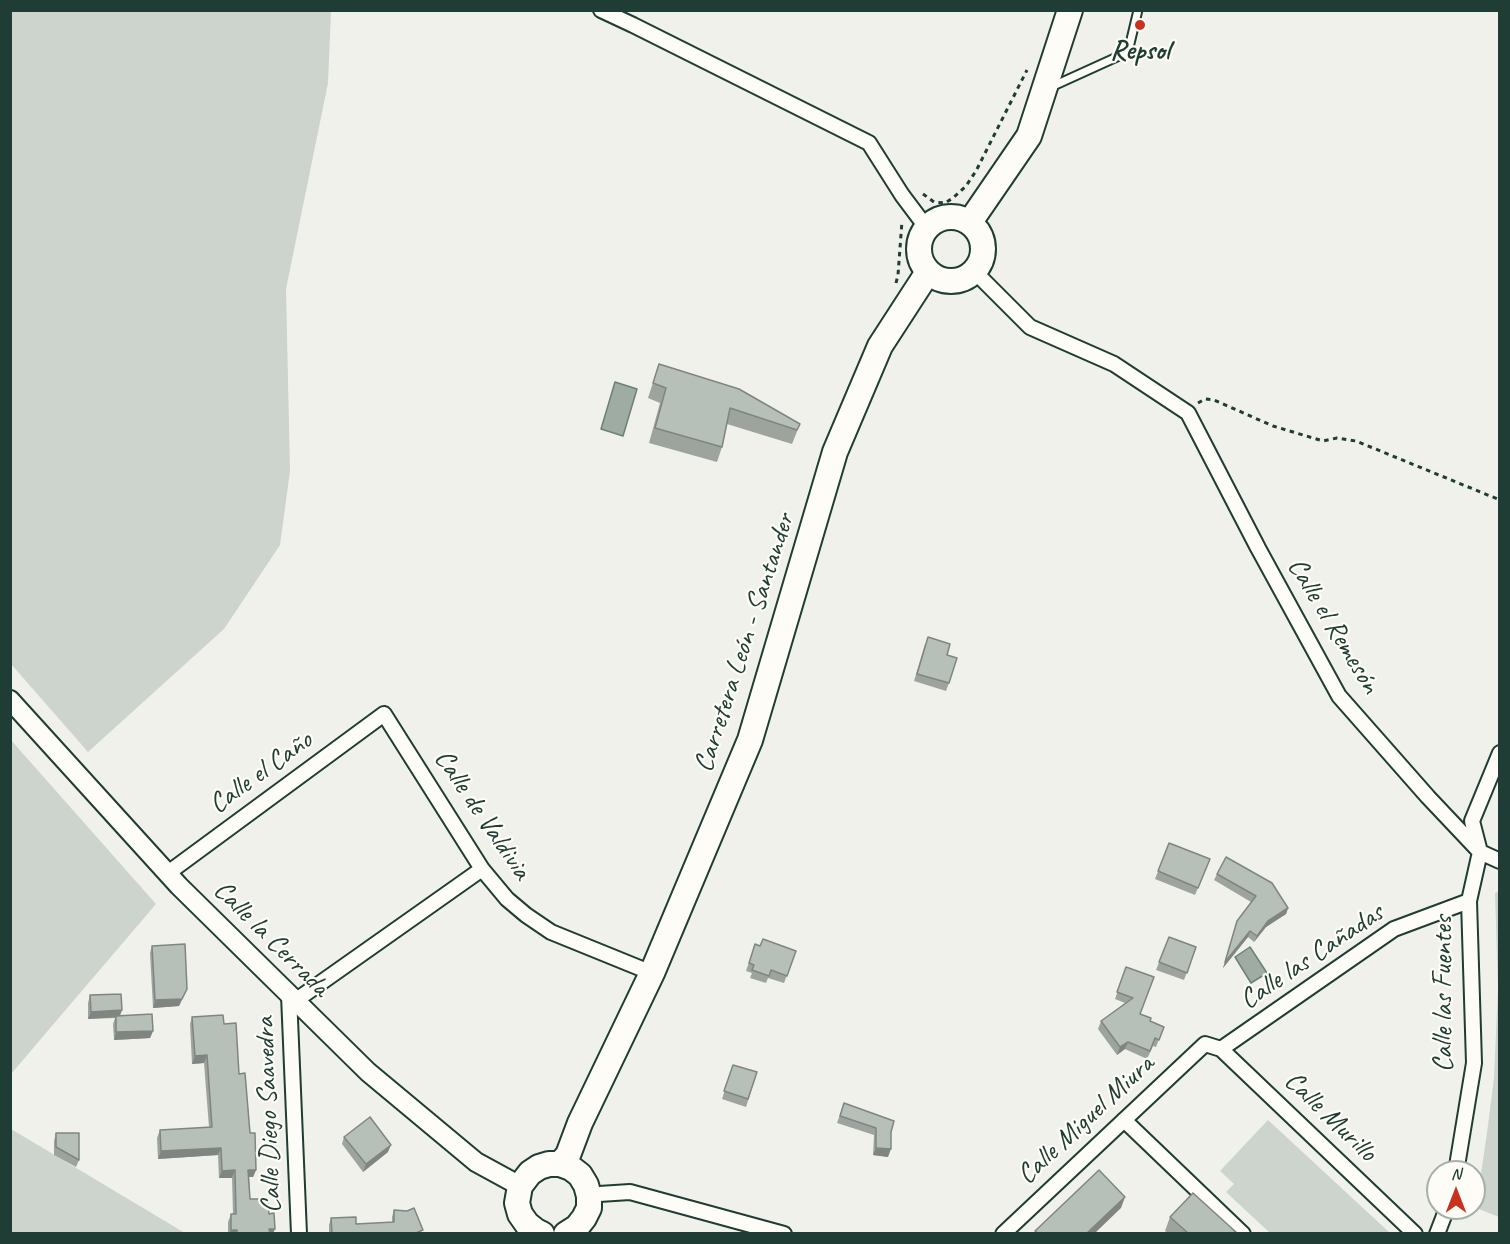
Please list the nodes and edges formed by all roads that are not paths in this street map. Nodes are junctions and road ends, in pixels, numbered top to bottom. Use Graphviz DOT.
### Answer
graph roads {
  1 [pos="601,10"];
  2 [pos="1070,10"];
  3 [pos="1138,10"];
  4 [pos="1044,91"];
  5 [pos="970,222"];
  6 [pos="926,227"];
  7 [pos="928,272"];
  8 [pos="974,272"];
  9 [pos="10,700"];
  10 [pos="384,714"];
  11 [pos="1500,753"];
  12 [pos="1480,852"];
  13 [pos="1500,861"];
  14 [pos="482,869"];
  15 [pos="168,873"];
  16 [pos="1469,901"];
  17 [pos="652,973"];
  18 [pos="292,998"];
  19 [pos="1205,1044"];
  20 [pos="1221,1049"];
  21 [pos="1124,1120"];
  22 [pos="1458,1160"];
  23 [pos="560,1164"];
  24 [pos="520,1186"];
  25 [pos="589,1196"];
  26 [pos="777,1232"];
  27 [pos="299,1233"];
  28 [pos="538,1233"];
  29 [pos="566,1233"];
  30 [pos="1003,1233"];
  31 [pos="1243,1233"];
  32 [pos="1415,1233"];
  1 -- 6 [label="street"];
  2 -- 4 [label="highway"];
  3 -- 4 [label="lane"];
  4 -- 5 [label="highway"];
  5 -- 6 [label="highway"];
  5 -- 8 [label="highway"];
  6 -- 7 [label="highway"];
  7 -- 8 [label="highway"];
  7 -- 17 [label="highway, Carretera León - Santander"];
  8 -- 12 [label="street, Calle el Remesón"];
  9 -- 15 [label="street, Calle la Cerrada"];
  10 -- 14 [label="street, Calle de Valdivia"];
  10 -- 15 [label="street, Calle el Caño"];
  11 -- 12 [label="street"];
  12 -- 13 [label="street, Calle el Remesón"];
  12 -- 16 [label="street, Calle las Fuentes"];
  14 -- 17 [label="street, Calle de Valdivia"];
  14 -- 18 [label="street"];
  15 -- 18 [label="street, Calle la Cerrada"];
  16 -- 20 [label="street, Calle las Cañadas"];
  16 -- 22 [label="street, Calle las Fuentes"];
  17 -- 23 [label="highway, Carretera León - Santander"];
  18 -- 24 [label="street, Calle la Cerrada"];
  18 -- 27 [label="street, Calle Diego Saavedra"];
  19 -- 20 [label="street, Calle Murillo"];
  19 -- 21 [label="street, Calle Miguel Miura"];
  20 -- 32 [label="street, Calle Murillo"];
  21 -- 30 [label="street, Calle Miguel Miura"];
  21 -- 31 [label="street"];
  23 -- 24 [label="highway"];
  23 -- 25 [label="highway"];
  24 -- 28 [label="highway"];
  25 -- 26 [label="street"];
  25 -- 29 [label="highway"];
}
